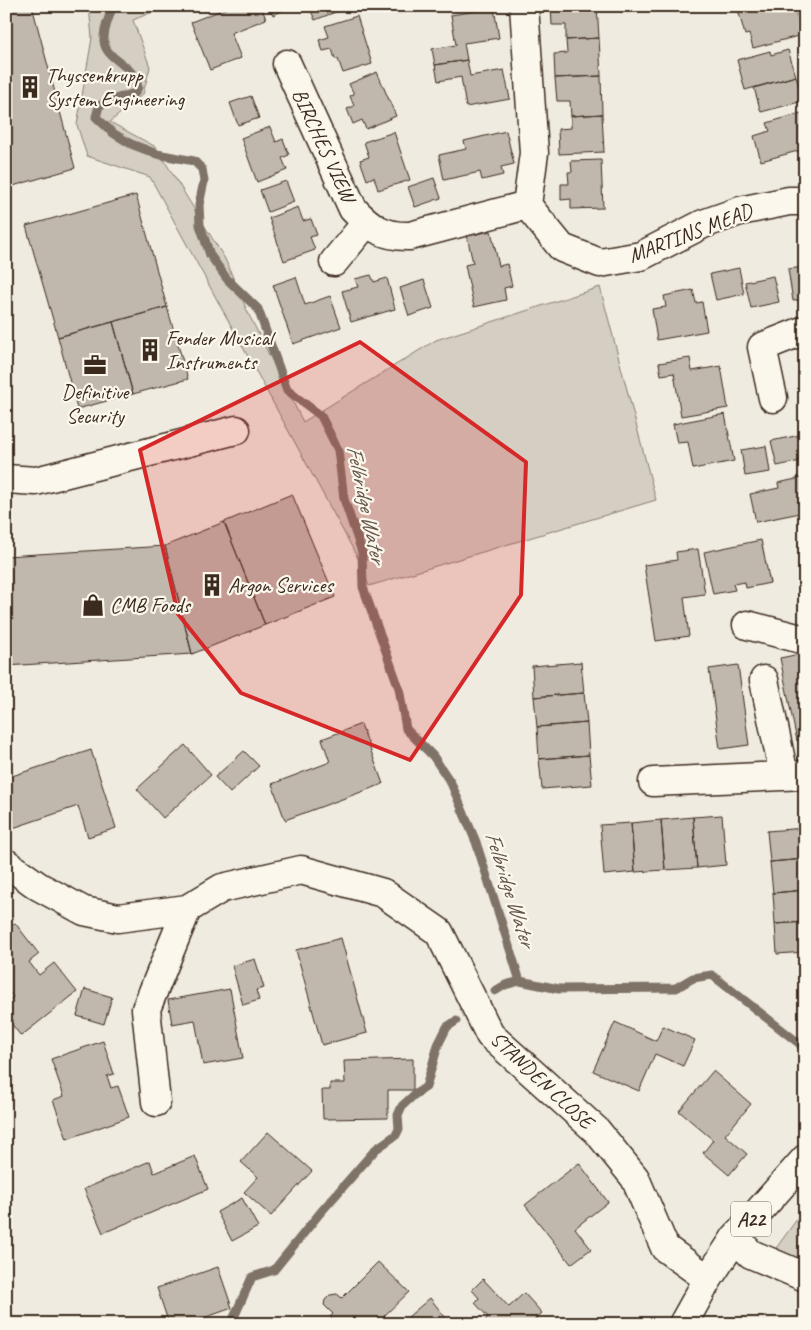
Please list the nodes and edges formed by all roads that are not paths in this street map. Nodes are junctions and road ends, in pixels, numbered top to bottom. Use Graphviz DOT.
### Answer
graph roads {
  1 [pos="524,6"];
  2 [pos="287,64"];
  3 [pos="805,201"];
  4 [pos="527,205"];
  5 [pos="366,223"];
  6 [pos="334,262"];
  7 [pos="805,330"];
  8 [pos="773,398"];
  9 [pos="236,430"];
  10 [pos="6,479"];
  11 [pos="747,625"];
  12 [pos="805,640"];
  13 [pos="764,680"];
  14 [pos="795,775"];
  15 [pos="652,782"];
  16 [pos="6,863"];
  17 [pos="187,909"];
  18 [pos="156,1102"];
  19 [pos="805,1159"];
  20 [pos="735,1238"];
  21 [pos="805,1277"];
  22 [pos="708,1279"];
  23 [pos="683,1324"];
  1 -- 4 [label="main road"];
  2 -- 5 [label="main road, BIRCHES VIEW"];
  3 -- 4 [label="main road, MARTINS MEAD"];
  4 -- 5 [label="main road, BIRCHES VIEW"];
  5 -- 6 [label="main road, BIRCHES VIEW"];
  7 -- 8 [label="main road"];
  9 -- 10 [label="main road"];
  11 -- 12 [label="main road"];
  13 -- 14 [label="main road"];
  14 -- 15 [label="main road"];
  16 -- 17 [label="main road, STANDEN CLOSE"];
  17 -- 18 [label="main road"];
  17 -- 22 [label="main road, STANDEN CLOSE"];
  19 -- 20 [label="main road, A22"];
  20 -- 21 [label="main road"];
  20 -- 22 [label="main road, A22"];
  22 -- 23 [label="main road, A22"];
}
